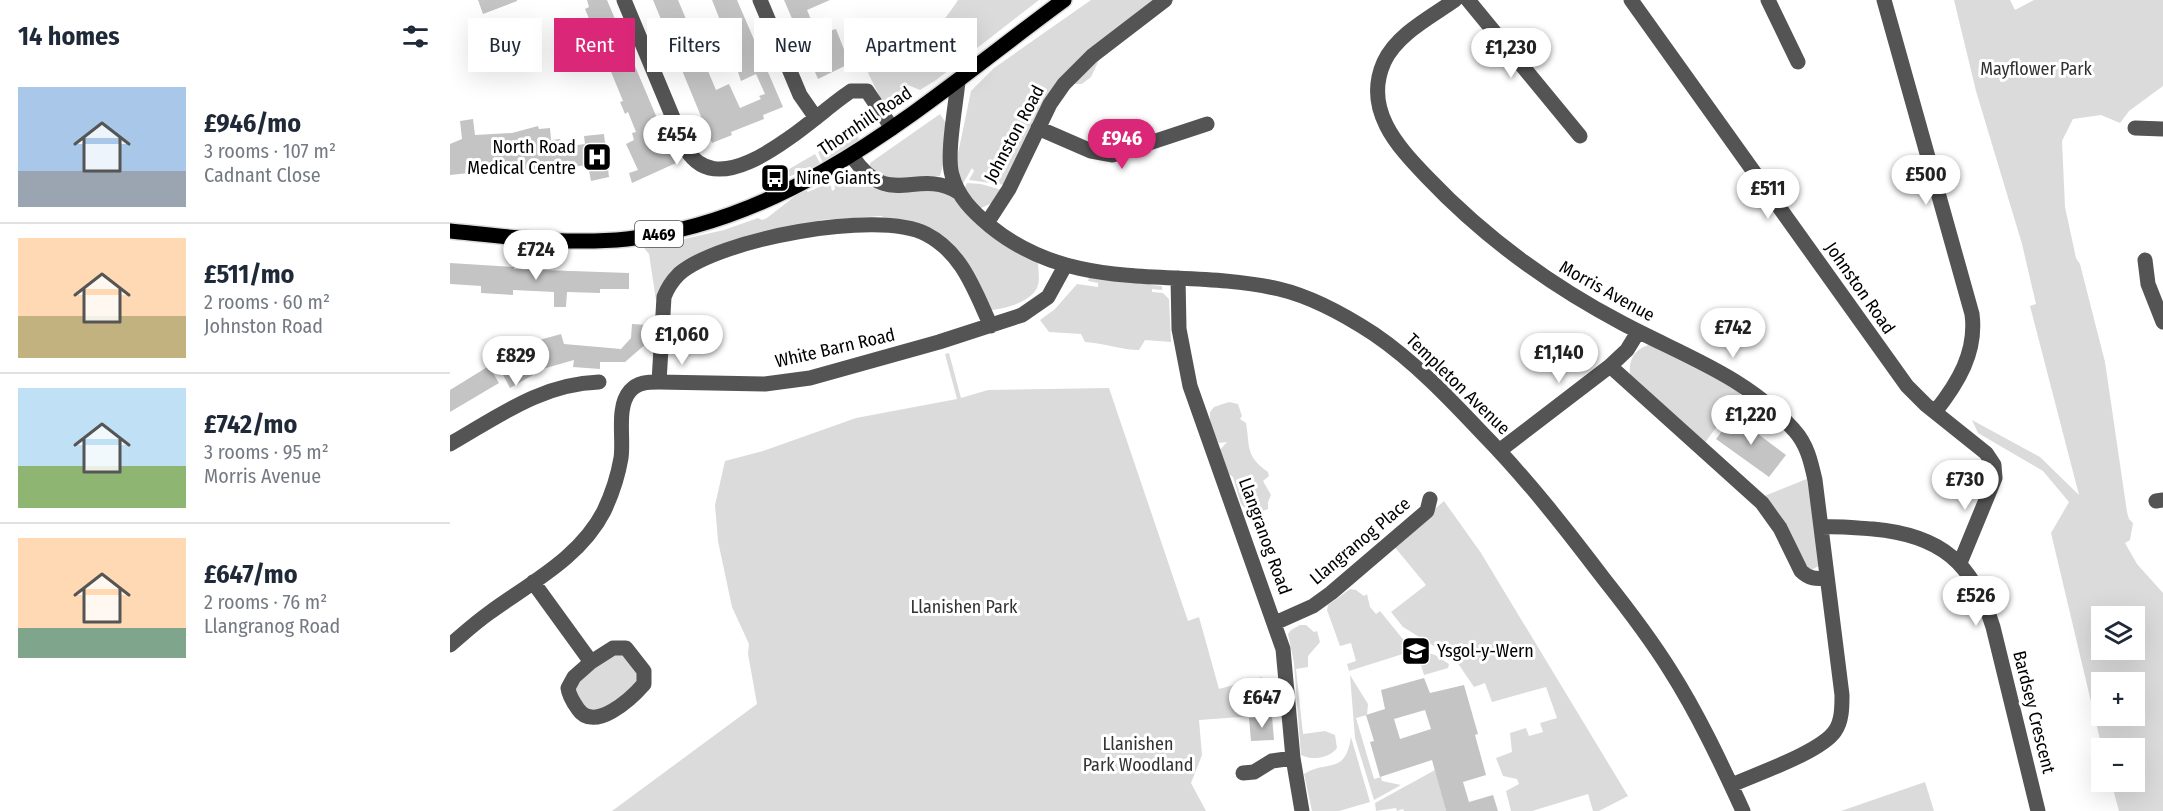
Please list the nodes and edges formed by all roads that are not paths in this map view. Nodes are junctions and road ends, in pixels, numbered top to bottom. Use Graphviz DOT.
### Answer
graph roads {
  1 [pos="624,0"];
  2 [pos="760,0"];
  3 [pos="1064,0"];
  4 [pos="1165,0"];
  5 [pos="1455,0"];
  6 [pos="1468,0"];
  7 [pos="1631,0"];
  8 [pos="1768,0"];
  9 [pos="1884,0"];
  10 [pos="1798,63"];
  11 [pos="958,81"];
  12 [pos="816,118"];
  13 [pos="1207,124"];
  14 [pos="892,128"];
  15 [pos="1038,128"];
  16 [pos="2135,128"];
  17 [pos="2163,129"];
  18 [pos="1580,136"];
  19 [pos="852,156"];
  20 [pos="958,192"];
  21 [pos="987,223"];
  22 [pos="450,231"];
  23 [pos="2145,260"];
  24 [pos="1065,266"];
  25 [pos="1178,278"];
  26 [pos="2163,322"];
  27 [pos="991,326"];
  28 [pos="1638,332"];
  29 [pos="1610,366"];
  30 [pos="599,382"];
  31 [pos="659,382"];
  32 [pos="1935,412"];
  33 [pos="450,444"];
  34 [pos="1499,451"];
  35 [pos="1430,499"];
  36 [pos="1822,527"];
  37 [pos="1960,563"];
  38 [pos="1827,578"];
  39 [pos="533,582"];
  40 [pos="1275,623"];
  41 [pos="450,645"];
  42 [pos="591,662"];
  43 [pos="1293,758"];
  44 [pos="1243,773"];
  45 [pos="1732,785"];
  46 [pos="1302,811"];
  47 [pos="1743,811"];
  48 [pos="2038,811"];
  1 -- 12 [label="street"];
  2 -- 12 [label="street"];
  3 -- 11 [label="main road, Thornhill Road / A469"];
  4 -- 15 [label="street, Johnston Road"];
  5 -- 28 [label="street, Morris Avenue"];
  6 -- 18 [label="street"];
  7 -- 32 [label="street, Johnston Road"];
  8 -- 10 [label="street"];
  9 -- 32 [label="street"];
  11 -- 14 [label="main road, Thornhill Road / A469"];
  11 -- 20 [label="street, Templeton Avenue"];
  12 -- 14 [label="street"];
  13 -- 15 [label="street"];
  14 -- 19 [label="main road, Thornhill Road / A469"];
  15 -- 21 [label="street, Johnston Road"];
  16 -- 17 [label="street"];
  19 -- 20 [label="street"];
  19 -- 22 [label="main road, Thornhill Road / A469"];
  20 -- 21 [label="street, Templeton Avenue"];
  21 -- 24 [label="street, Templeton Avenue"];
  23 -- 26 [label="street"];
  24 -- 25 [label="street, Templeton Avenue"];
  24 -- 27 [label="street, White Barn Road"];
  25 -- 34 [label="street, Templeton Avenue"];
  25 -- 40 [label="street, Llangranog Road"];
  27 -- 31 [label="street, White Barn Road"];
  27 -- 31 [label="street"];
  28 -- 29 [label="street"];
  28 -- 36 [label="street, Morris Avenue"];
  29 -- 34 [label="street"];
  29 -- 38 [label="street"];
  30 -- 33 [label="street"];
  31 -- 39 [label="street, White Barn Road"];
  32 -- 37 [label="street, Johnston Road"];
  34 -- 45 [label="street, Templeton Avenue"];
  35 -- 40 [label="street, Llangranog Place"];
  36 -- 37 [label="street, Bardsey Crescent"];
  36 -- 38 [label="street, Morris Avenue"];
  37 -- 48 [label="street, Bardsey Crescent"];
  38 -- 45 [label="street, Morris Avenue"];
  39 -- 41 [label="street, White Barn Road"];
  39 -- 42 [label="street"];
  40 -- 43 [label="street, Llangranog Road"];
  42 -- 42 [label="street"];
  43 -- 44 [label="street"];
  43 -- 46 [label="street, Llangranog Road"];
  45 -- 47 [label="street, Templeton Avenue"];
}
